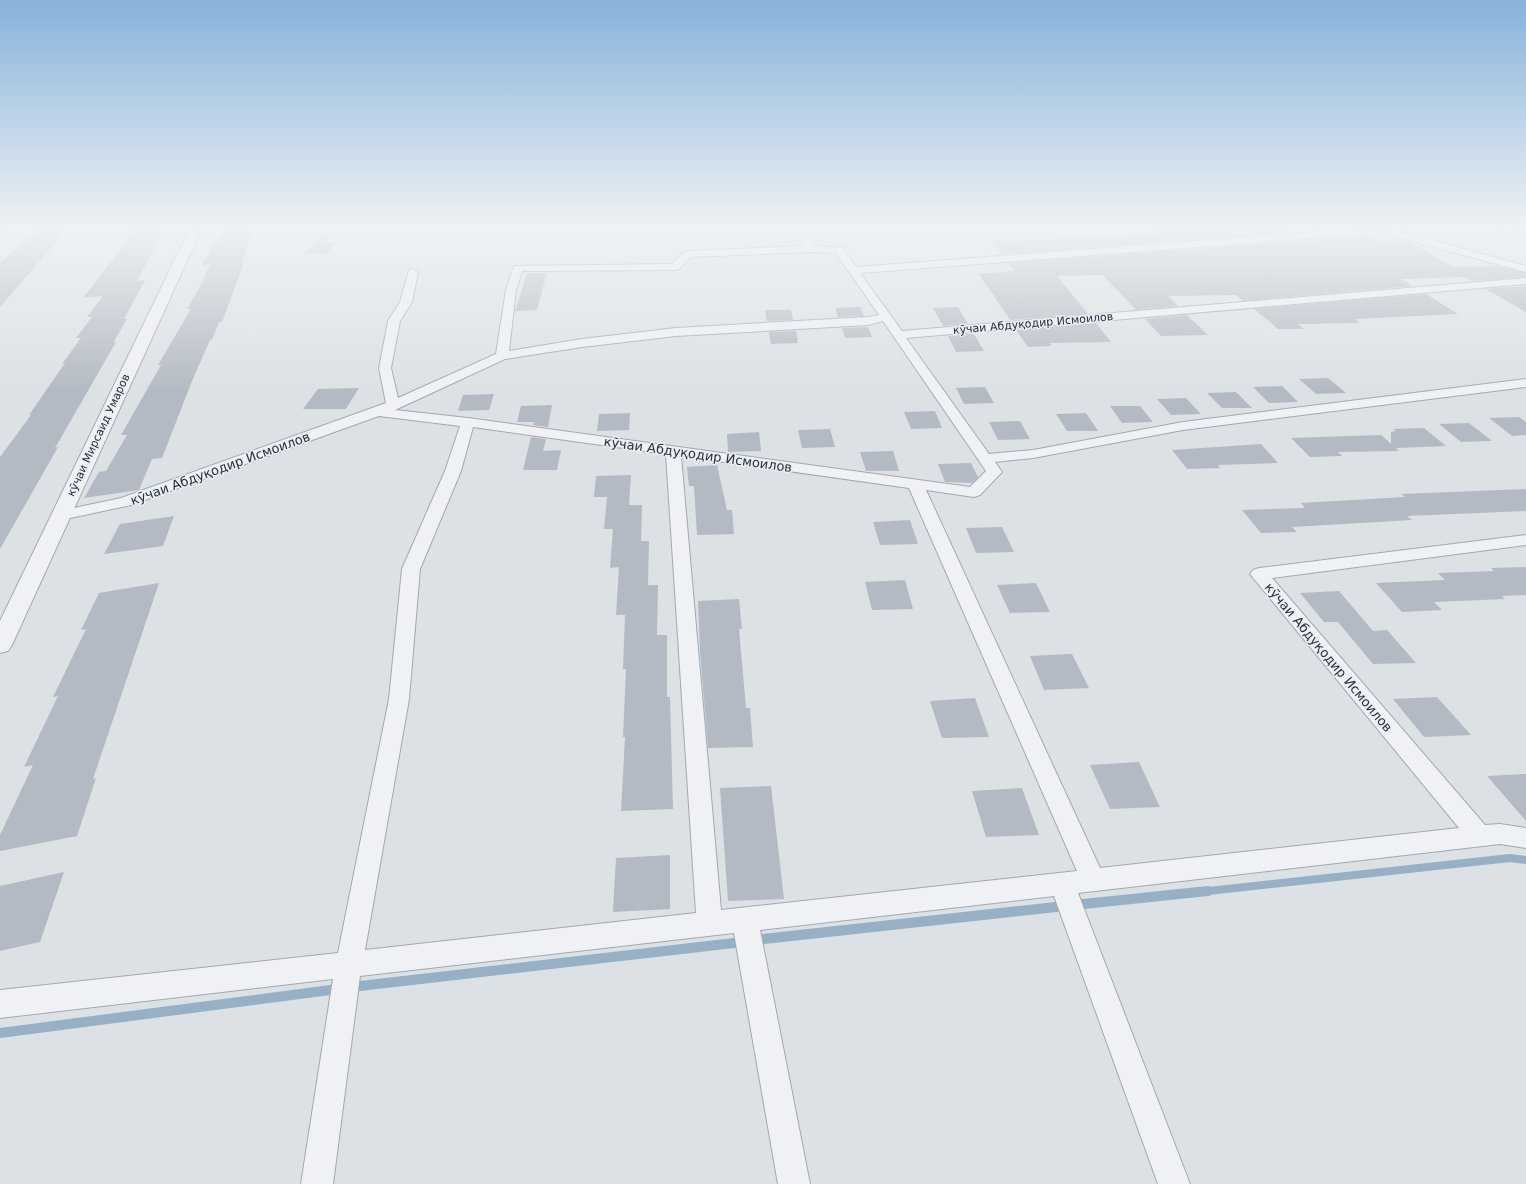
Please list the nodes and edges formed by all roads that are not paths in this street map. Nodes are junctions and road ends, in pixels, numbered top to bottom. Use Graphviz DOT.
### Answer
graph roads {
  1 [pos="171,281"];
  2 [pos="411,281"];
  3 [pos="514,281"];
  4 [pos="861,281"];
  5 [pos="1523,281"];
  6 [pos="886,317"];
  7 [pos="898,335"];
  8 [pos="502,356"];
  9 [pos="1526,384"];
  10 [pos="393,405"];
  11 [pos="378,412"];
  12 [pos="468,422"];
  13 [pos="673,451"];
  14 [pos="984,458"];
  15 [pos="915,484"];
  16 [pos="61,515"];
  17 [pos="1526,540"];
  18 [pos="0,645"];
  19 [pos="1480,836"];
  20 [pos="1526,838"];
  21 [pos="1093,880"];
  22 [pos="1062,884"];
  23 [pos="709,924"];
  24 [pos="748,934"];
  25 [pos="346,980"];
  26 [pos="0,1004"];
  27 [pos="317,1184"];
  28 [pos="794,1184"];
  29 [pos="1174,1184"];
  1 -- 16 [label="street, кӯчаи Мирсаид Умаров"];
  2 -- 10 [label="street"];
  3 -- 8 [label="street, кӯчаи Абдуқодир Исмоилов"];
  4 -- 6 [label="street, кӯчаи Абдуқодир Исмоилов"];
  5 -- 7 [label="street, кӯчаи Абдуқодир Исмоилов"];
  6 -- 7 [label="street, кӯчаи Абдуқодир Исмоилов"];
  6 -- 8 [label="street, кӯчаи Абдуқодир Исмоилов"];
  7 -- 14 [label="street, кӯчаи Абдуқодир Исмоилов"];
  8 -- 10 [label="street, кӯчаи Абдуқодир Исмоилов"];
  9 -- 14 [label="street"];
  10 -- 11 [label="street, кӯчаи Абдуқодир Исмоилов"];
  11 -- 12 [label="street, кӯчаи Абдуқодир Исмоилов"];
  11 -- 16 [label="street, кӯчаи Абдуқодир Исмоилов"];
  12 -- 13 [label="street, кӯчаи Абдуқодир Исмоилов"];
  12 -- 25 [label="street"];
  13 -- 15 [label="street, кӯчаи Абдуқодир Исмоилов"];
  13 -- 23 [label="street"];
  14 -- 15 [label="street, кӯчаи Абдуқодир Исмоилов"];
  15 -- 21 [label="street"];
  16 -- 18 [label="street, кӯчаи Мирсаид Умаров"];
  17 -- 19 [label="street, кӯчаи Абдуқодир Исмоилов"];
  19 -- 20 [label="street"];
  19 -- 21 [label="street"];
  21 -- 22 [label="street"];
  22 -- 24 [label="street"];
  22 -- 29 [label="street"];
  23 -- 24 [label="street"];
  23 -- 25 [label="street"];
  24 -- 28 [label="street"];
  25 -- 26 [label="street"];
  25 -- 27 [label="street"];
}
